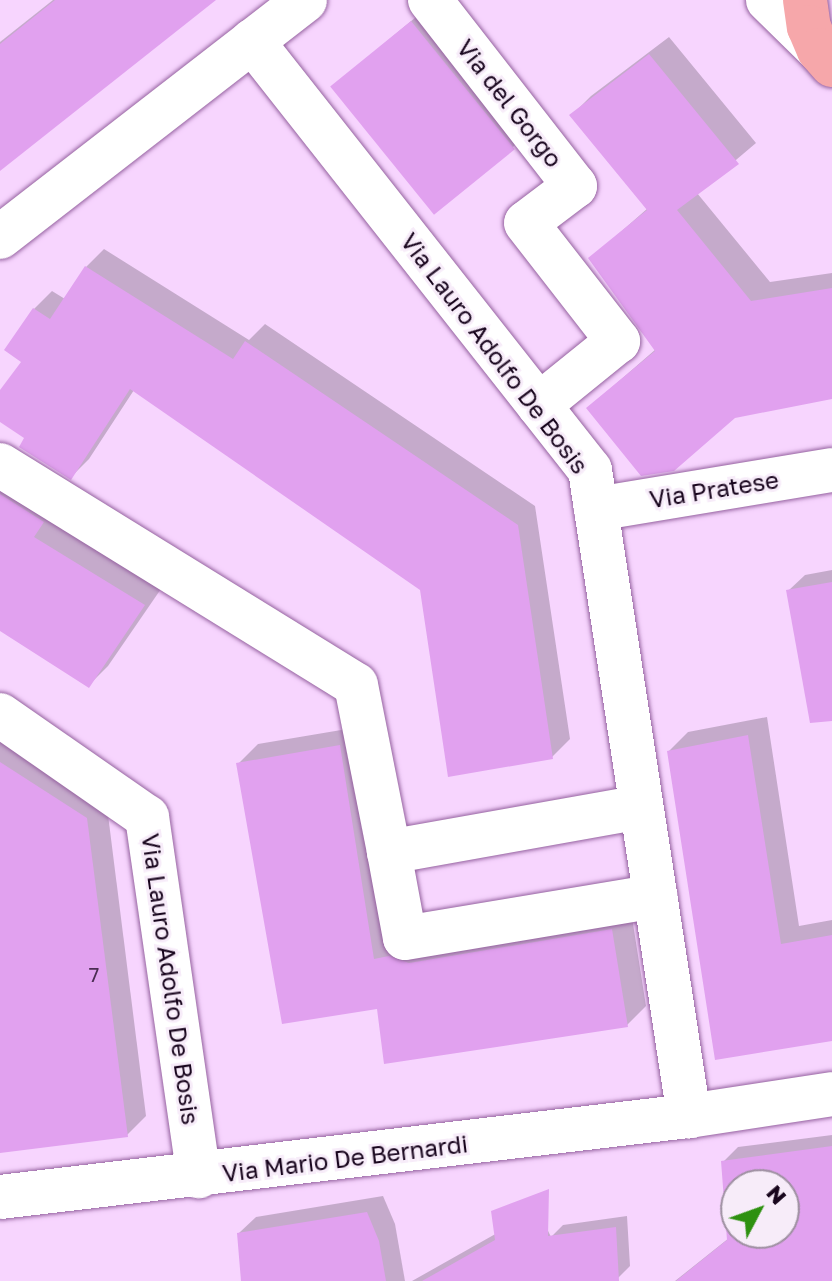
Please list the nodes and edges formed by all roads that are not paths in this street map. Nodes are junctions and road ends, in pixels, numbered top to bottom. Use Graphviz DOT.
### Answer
graph roads {
  1 [pos="305,0"];
  2 [pos="430,0"];
  3 [pos="768,0"];
  4 [pos="805,0"];
  5 [pos="252,41"];
  6 [pos="825,58"];
  7 [pos="0,237"];
  8 [pos="539,405"];
  9 [pos="0,465"];
  10 [pos="832,470"];
  11 [pos="596,509"];
  12 [pos="0,715"];
  13 [pos="641,807"];
  14 [pos="389,852"];
  15 [pos="655,896"];
  16 [pos="832,1094"];
  17 [pos="689,1116"];
  18 [pos="199,1176"];
  19 [pos="0,1197"];
  1 -- 5 [label="street"];
  2 -- 8 [label="street, Via del Gorgo"];
  3 -- 6 [label="street"];
  4 -- 6 [label="main road"];
  5 -- 7 [label="street"];
  5 -- 8 [label="street, Via Lauro Adolfo De Bosis"];
  8 -- 11 [label="street, Via Lauro Adolfo De Bosis"];
  9 -- 14 [label="street"];
  10 -- 11 [label="street, Via Pratese"];
  11 -- 13 [label="street, Via Lauro Adolfo De Bosis"];
  12 -- 18 [label="street, Via Lauro Adolfo De Bosis"];
  13 -- 14 [label="street"];
  13 -- 15 [label="street"];
  14 -- 15 [label="street"];
  15 -- 17 [label="street"];
  16 -- 17 [label="street, Via Mario De Bernardi"];
  17 -- 18 [label="street, Via Mario De Bernardi"];
  18 -- 19 [label="street, Via Mario De Bernardi"];
}
